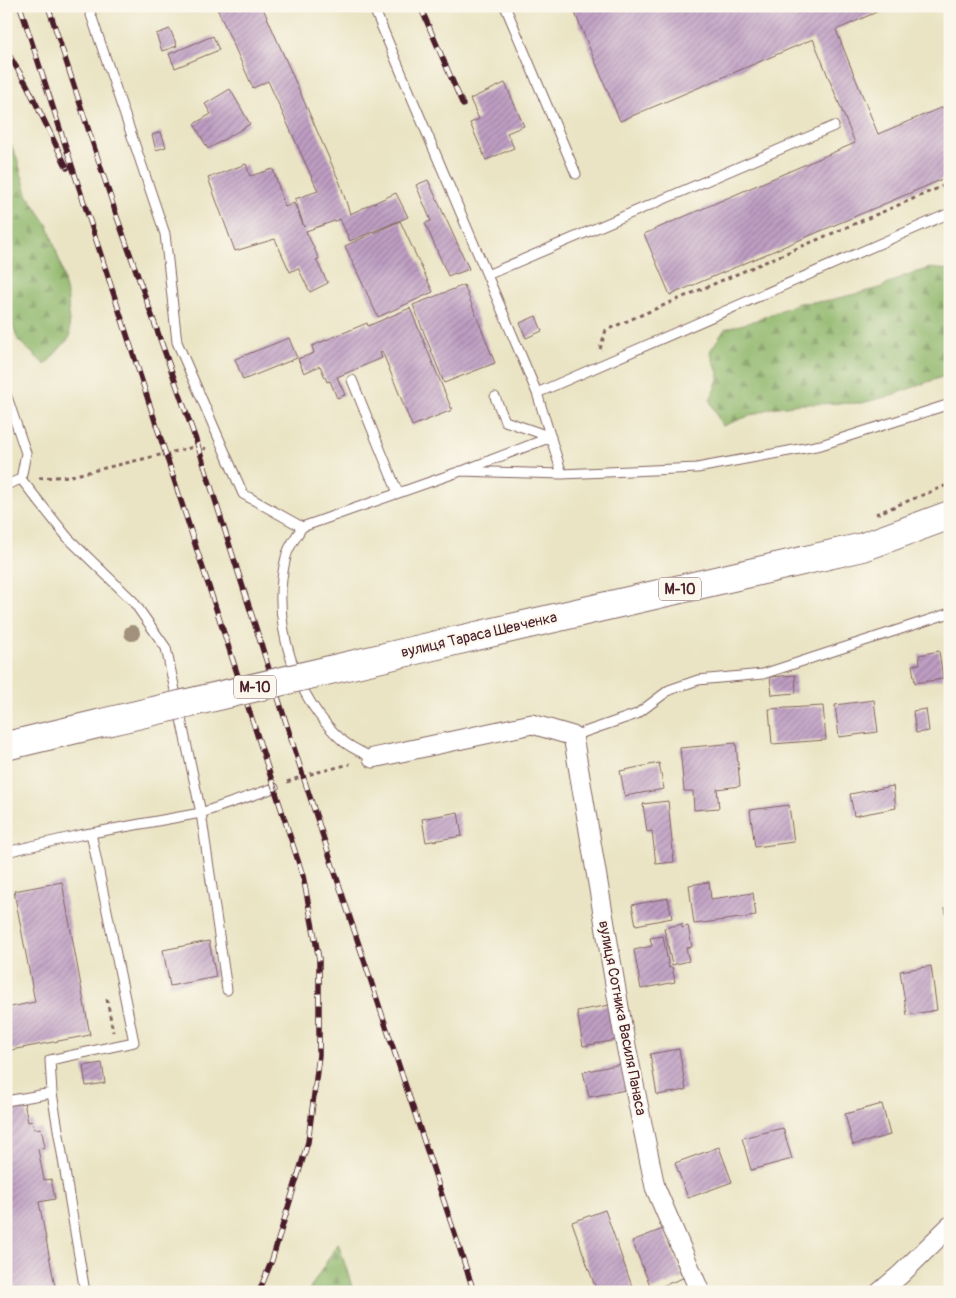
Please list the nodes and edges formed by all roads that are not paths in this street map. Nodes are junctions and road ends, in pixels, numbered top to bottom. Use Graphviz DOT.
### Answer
graph roads {
  1 [pos="88,6"];
  2 [pos="374,6"];
  3 [pos="505,6"];
  4 [pos="834,126"];
  5 [pos="576,174"];
  6 [pos="950,213"];
  7 [pos="487,275"];
  8 [pos="352,380"];
  9 [pos="537,393"];
  10 [pos="6,394"];
  11 [pos="495,397"];
  12 [pos="950,404"];
  13 [pos="551,437"];
  14 [pos="461,471"];
  15 [pos="562,474"];
  16 [pos="21,479"];
  17 [pos="6,485"];
  18 [pos="398,493"];
  19 [pos="950,515"];
  20 [pos="302,527"];
  21 [pos="950,613"];
  22 [pos="573,736"];
  23 [pos="6,746"];
  24 [pos="373,758"];
  25 [pos="274,788"];
  26 [pos="201,813"];
  27 [pos="91,833"];
  28 [pos="6,852"];
  29 [pos="227,990"];
  30 [pos="52,1093"];
  31 [pos="6,1101"];
  32 [pos="950,1226"];
  33 [pos="85,1292"];
  34 [pos="700,1292"];
  35 [pos="880,1292"];
  1 -- 20 [label="lane"];
  2 -- 7 [label="lane"];
  3 -- 5 [label="lane"];
  4 -- 7 [label="lane"];
  6 -- 9 [label="lane"];
  7 -- 9 [label="lane"];
  8 -- 18 [label="lane"];
  9 -- 13 [label="lane"];
  10 -- 16 [label="lane"];
  11 -- 13 [label="lane"];
  12 -- 15 [label="lane"];
  13 -- 14 [label="lane"];
  13 -- 15 [label="lane"];
  14 -- 15 [label="lane"];
  14 -- 18 [label="lane"];
  16 -- 17 [label="lane"];
  16 -- 26 [label="lane"];
  18 -- 20 [label="lane"];
  19 -- 23 [label="main road, вулиця Тараса Шевченка / М-10, bridge"];
  20 -- 24 [label="lane"];
  21 -- 22 [label="lane"];
  22 -- 24 [label="street"];
  22 -- 34 [label="street, вулиця Сотника Василя Панаса"];
  25 -- 26 [label="lane"];
  26 -- 27 [label="lane"];
  26 -- 29 [label="lane"];
  27 -- 28 [label="lane"];
  27 -- 30 [label="lane"];
  30 -- 31 [label="lane"];
  30 -- 33 [label="lane"];
  32 -- 35 [label="street"];
}
